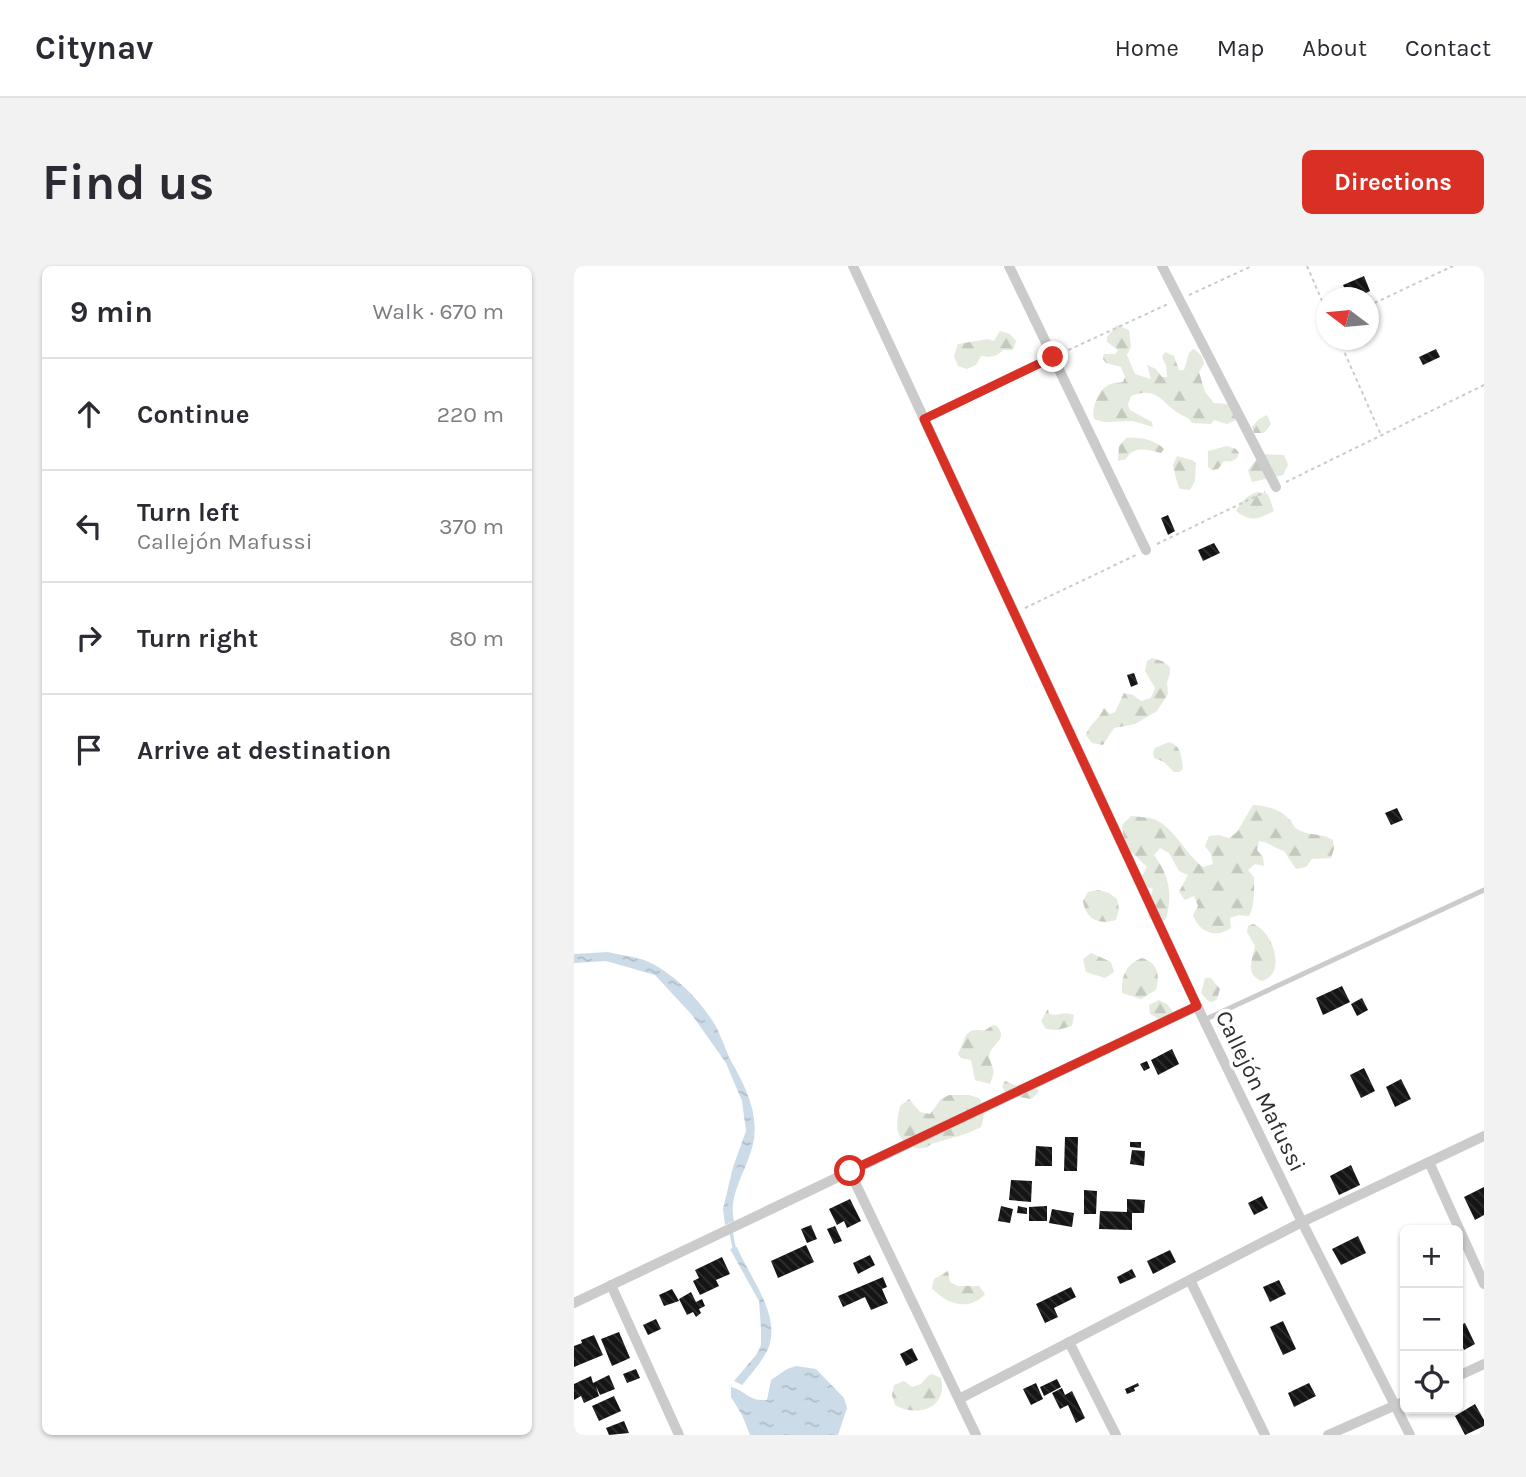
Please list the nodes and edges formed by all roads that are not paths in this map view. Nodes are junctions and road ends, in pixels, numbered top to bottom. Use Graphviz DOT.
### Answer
graph roads {
  1 [pos="853,266"];
  2 [pos="1009,266"];
  3 [pos="1162,266"];
  4 [pos="1276,487"];
  5 [pos="1146,550"];
  6 [pos="1484,890"];
  7 [pos="1197,1006"];
  8 [pos="1203,1020"];
  9 [pos="1484,1136"];
  10 [pos="1429,1162"];
  11 [pos="850,1171"];
  12 [pos="1302,1223"];
  13 [pos="1190,1280"];
  14 [pos="1484,1284"];
  15 [pos="611,1285"];
  16 [pos="574,1303"];
  17 [pos="1069,1342"];
  18 [pos="1484,1364"];
  19 [pos="1463,1374"];
  20 [pos="959,1399"];
  21 [pos="1400,1401"];
  22 [pos="1400,1403"];
  23 [pos="1404,1414"];
  24 [pos="678,1435"];
  25 [pos="976,1435"];
  26 [pos="1116,1435"];
  27 [pos="1265,1435"];
  28 [pos="1328,1435"];
  29 [pos="1410,1435"];
  1 -- 7 [label="street, Callejón Mafussi"];
  2 -- 5 [label="street"];
  3 -- 4 [label="street"];
  6 -- 8 [label="lane"];
  7 -- 8 [label="street, Callejón Mafussi"];
  7 -- 11 [label="street"];
  8 -- 12 [label="street, Callejón Mafussi"];
  9 -- 10 [label="street"];
  10 -- 12 [label="street"];
  10 -- 14 [label="street"];
  11 -- 15 [label="street"];
  11 -- 20 [label="street"];
  12 -- 13 [label="street"];
  12 -- 21 [label="street, Callejón Mafussi"];
  13 -- 17 [label="street"];
  13 -- 27 [label="street"];
  15 -- 16 [label="street"];
  15 -- 24 [label="street"];
  17 -- 20 [label="street"];
  17 -- 26 [label="street"];
  18 -- 19 [label="street"];
  20 -- 25 [label="street"];
  22 -- 28 [label="street"];
  23 -- 29 [label="street, Callejón Mafussi"];
}
